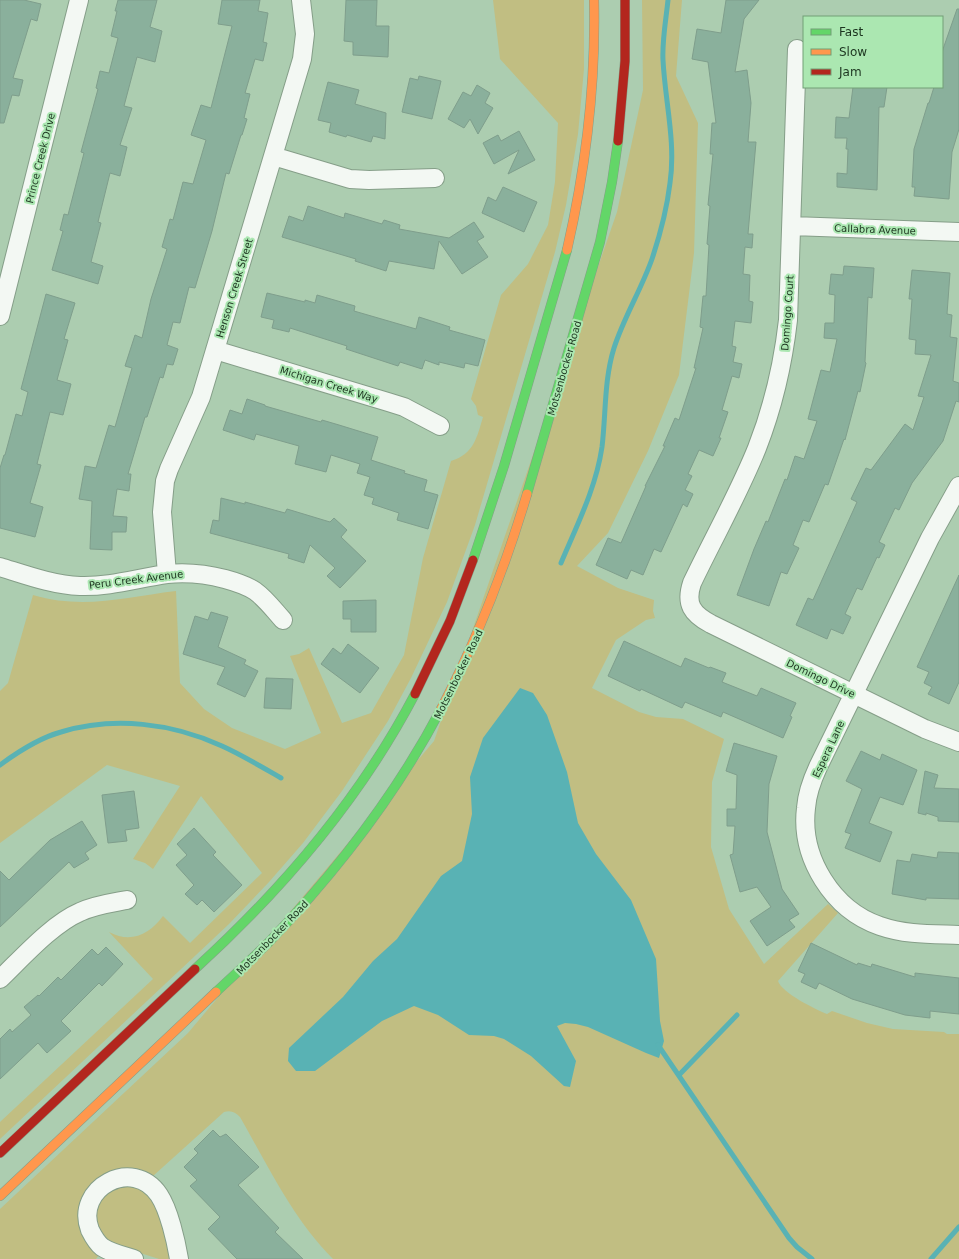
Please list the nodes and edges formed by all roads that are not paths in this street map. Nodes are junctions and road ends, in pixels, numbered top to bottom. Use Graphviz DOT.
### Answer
graph roads {
  1 [pos="79,0"];
  2 [pos="301,0"];
  3 [pos="594,0"];
  4 [pos="625,0"];
  5 [pos="797,49"];
  6 [pos="273,156"];
  7 [pos="435,178"];
  8 [pos="792,226"];
  9 [pos="959,232"];
  10 [pos="0,316"];
  11 [pos="215,350"];
  12 [pos="440,426"];
  13 [pos="959,486"];
  14 [pos="0,567"];
  15 [pos="167,574"];
  16 [pos="683,608"];
  17 [pos="283,620"];
  18 [pos="854,694"];
  19 [pos="959,742"];
  20 [pos="127,900"];
  21 [pos="959,935"];
  22 [pos="0,979"];
  23 [pos="0,1153"];
  24 [pos="0,1196"];
  25 [pos="134,1259"];
  26 [pos="180,1259"];
  1 -- 10 [label="street, Prince Creek Drive"];
  2 -- 6 [label="street, Henson Creek Street"];
  3 -- 23 [label="main road"];
  4 -- 24 [label="main road, Motsenbocker Road"];
  5 -- 8 [label="street, Domingo Court"];
  6 -- 7 [label="street"];
  6 -- 11 [label="street, Henson Creek Street"];
  8 -- 9 [label="street, Callabra Avenue"];
  8 -- 16 [label="street, Domingo Court"];
  11 -- 12 [label="street, Michigan Creek Way"];
  11 -- 15 [label="street, Henson Creek Street"];
  13 -- 18 [label="street, Espera Lane"];
  14 -- 15 [label="street, Peru Creek Avenue"];
  15 -- 17 [label="street, Peru Creek Avenue"];
  16 -- 18 [label="street, Domingo Drive"];
  18 -- 19 [label="street, Domingo Drive"];
  18 -- 21 [label="street, Espera Lane"];
  20 -- 22 [label="street"];
  25 -- 26 [label="street"];
}
